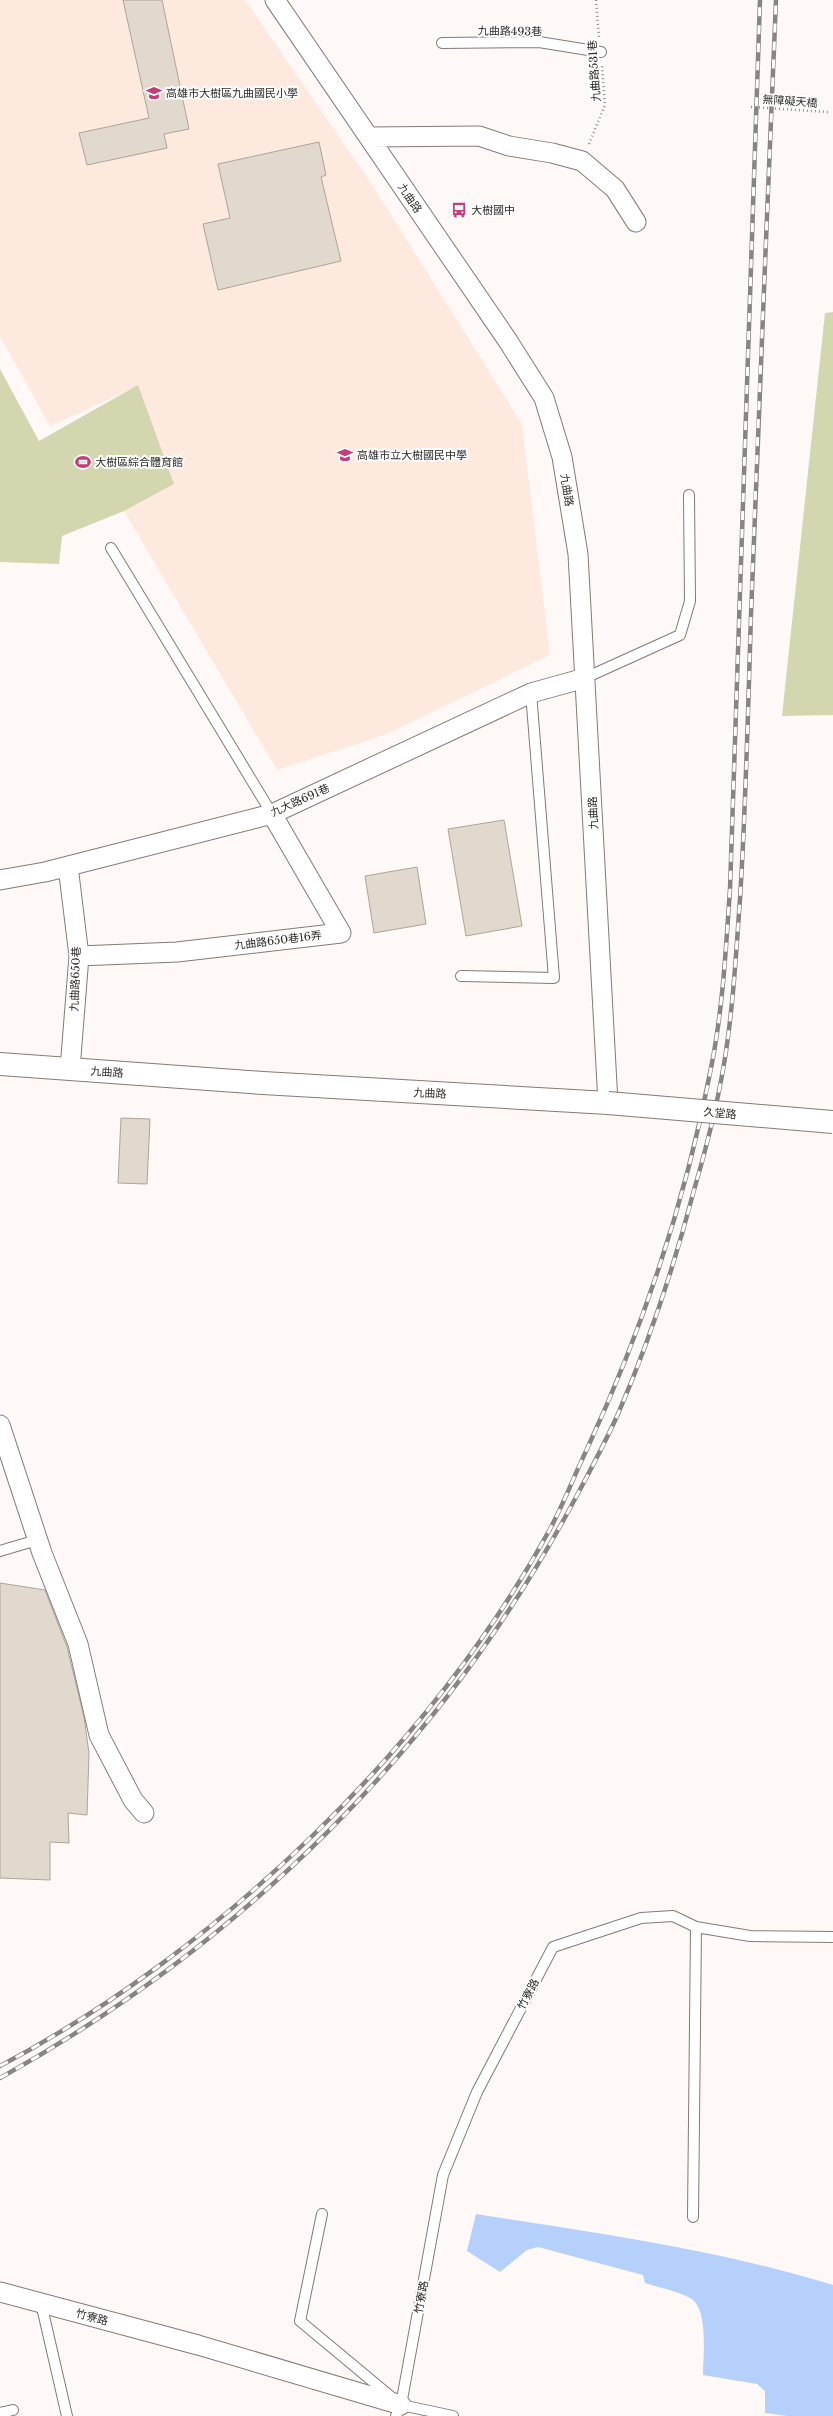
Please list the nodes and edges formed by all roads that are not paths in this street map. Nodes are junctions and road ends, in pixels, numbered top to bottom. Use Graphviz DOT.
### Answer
graph roads {
  1 [pos="275,0"];
  2 [pos="442,43"];
  3 [pos="601,52"];
  4 [pos="369,137"];
  5 [pos="636,222"];
  6 [pos="689,495"];
  7 [pos="110,548"];
  8 [pos="585,678"];
  9 [pos="531,693"];
  10 [pos="272,814"];
  11 [pos="68,866"];
  12 [pos="0,880"];
  13 [pos="79,956"];
  14 [pos="461,976"];
  15 [pos="0,1064"];
  16 [pos="70,1069"];
  17 [pos="608,1103"];
  18 [pos="833,1122"];
  19 [pos="0,1425"];
  20 [pos="38,1540"];
  21 [pos="0,1551"];
  22 [pos="144,1813"];
  23 [pos="696,1927"];
  24 [pos="833,1937"];
  25 [pos="322,2214"];
  26 [pos="693,2217"];
  27 [pos="0,2292"];
  28 [pos="41,2303"];
  29 [pos="13,2410"];
  30 [pos="400,2412"];
  31 [pos="0,2413"];
  32 [pos="67,2416"];
  33 [pos="453,2416"];
  1 -- 4 [label="street, 九曲路"];
  2 -- 3 [label="lane, 九曲路493巷"];
  4 -- 5 [label="street"];
  4 -- 8 [label="street, 九曲路"];
  6 -- 8 [label="lane"];
  7 -- 10 [label="lane"];
  8 -- 9 [label="street, 九大路691巷"];
  8 -- 17 [label="street, 九曲路"];
  9 -- 10 [label="street, 九大路691巷"];
  9 -- 14 [label="lane"];
  10 -- 11 [label="street, 九大路691巷"];
  10 -- 13 [label="street, 九曲路650巷16弄"];
  11 -- 12 [label="street, 九大路691巷"];
  11 -- 13 [label="street, 九曲路650巷"];
  13 -- 16 [label="street, 九曲路650巷"];
  15 -- 16 [label="street, 九曲路"];
  16 -- 17 [label="street, 九曲路"];
  17 -- 18 [label="street, 久堂路, bridge"];
  19 -- 20 [label="street"];
  20 -- 21 [label="lane"];
  20 -- 22 [label="street"];
  23 -- 24 [label="lane, 竹寮路"];
  23 -- 26 [label="lane"];
  23 -- 30 [label="lane, 竹寮路"];
  25 -- 30 [label="lane"];
  27 -- 28 [label="street, 竹寮路"];
  28 -- 30 [label="street, 竹寮路"];
  28 -- 32 [label="lane"];
  29 -- 31 [label="lane"];
  30 -- 33 [label="lane"];
}
